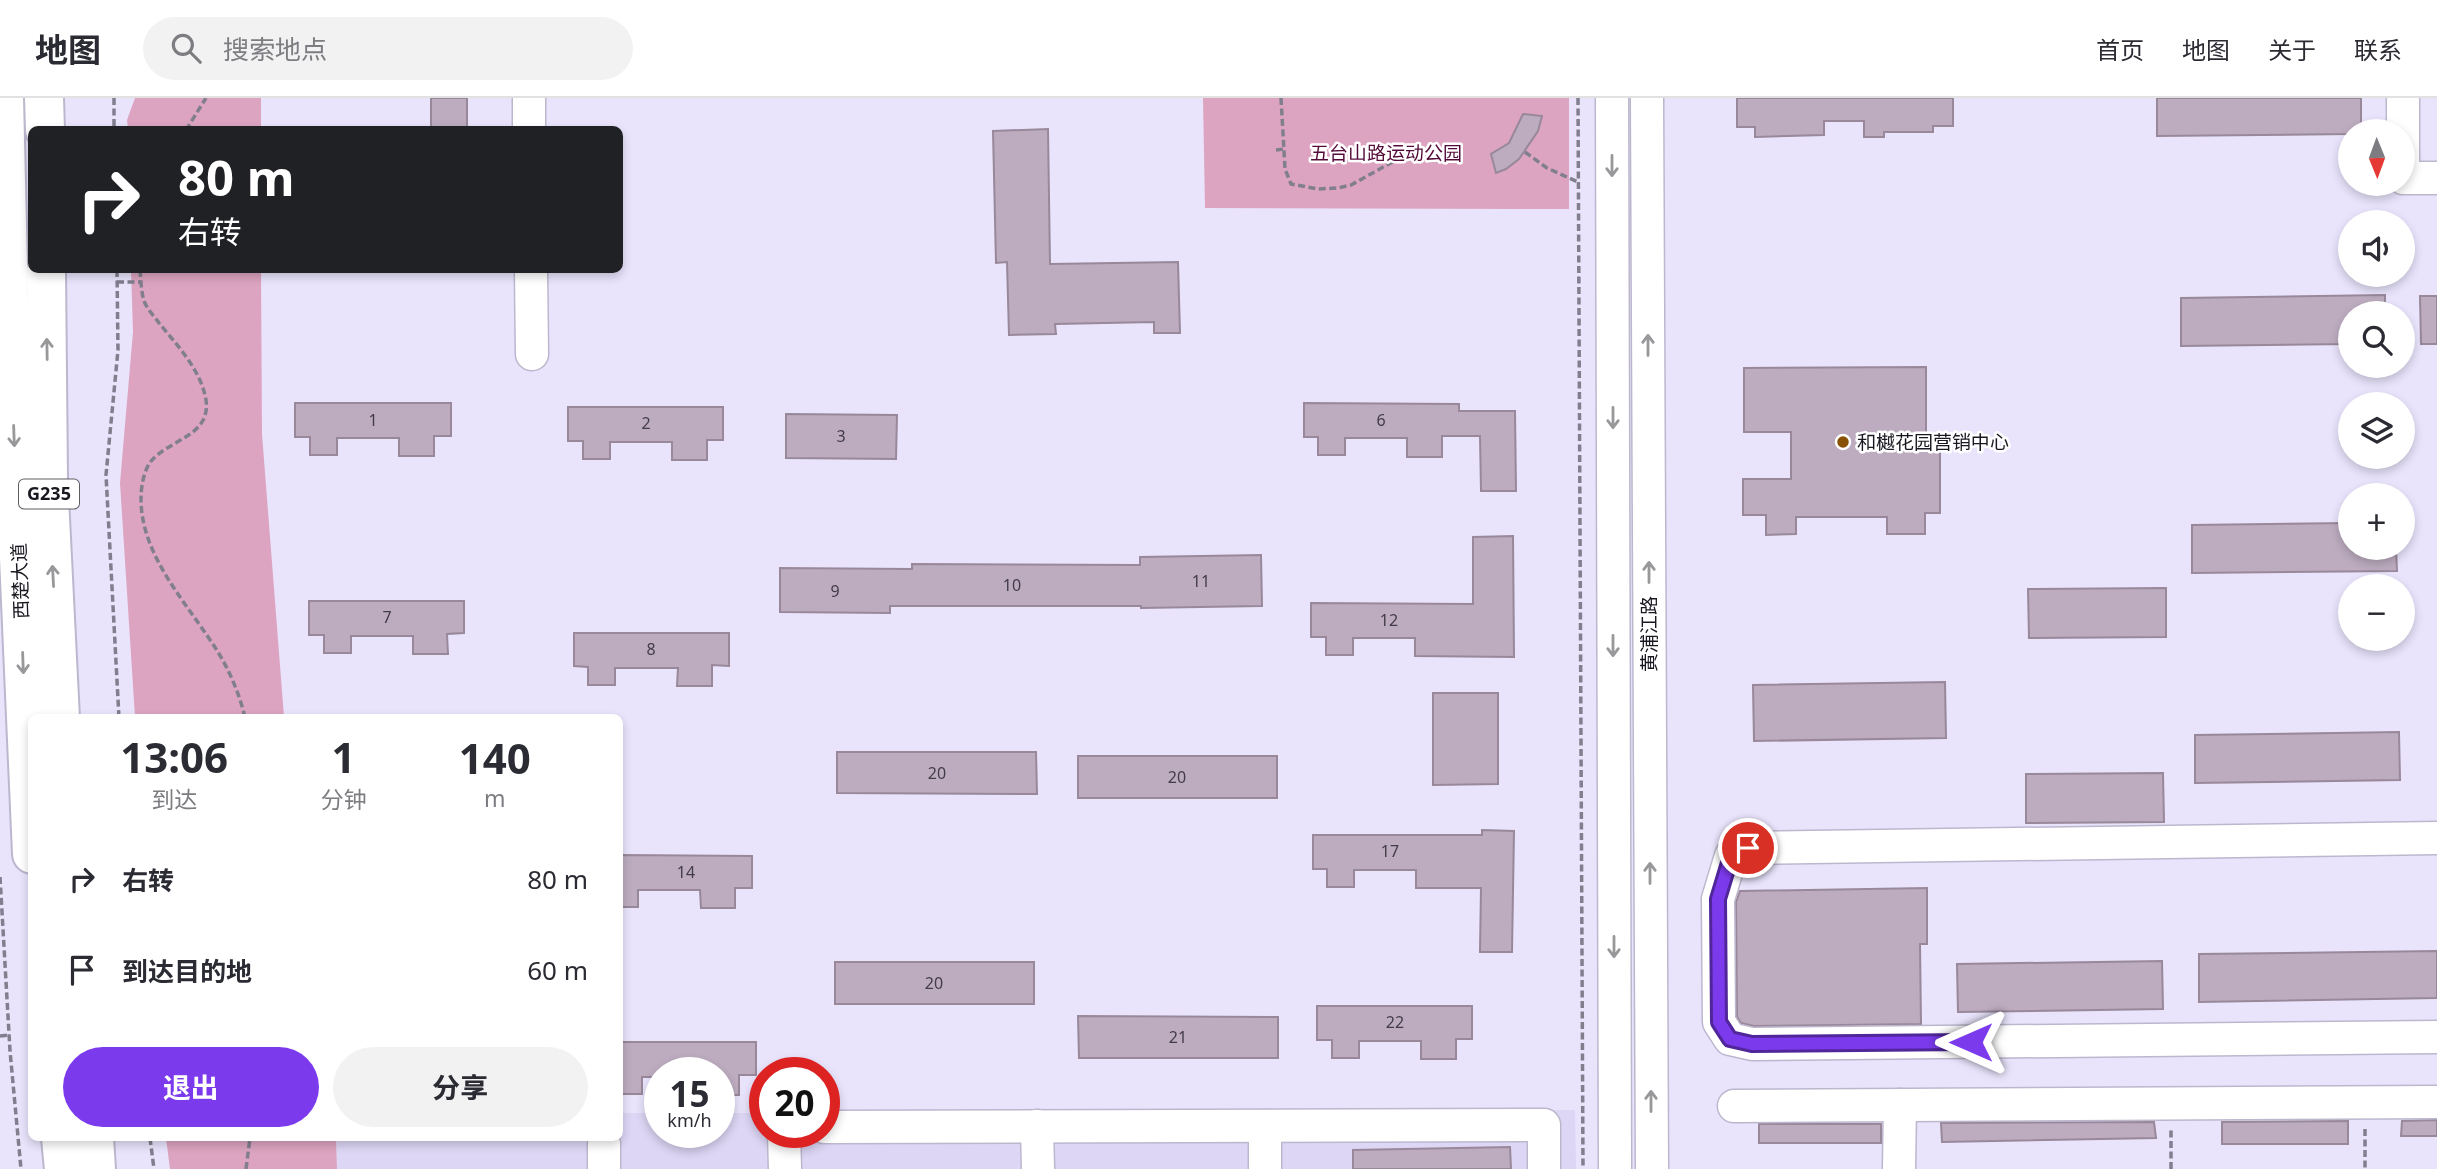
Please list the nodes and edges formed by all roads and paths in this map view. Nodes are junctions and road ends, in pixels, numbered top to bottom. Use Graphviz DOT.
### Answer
graph roads {
  1 [pos="4,98"];
  2 [pos="44,98"];
  3 [pos="114,98"];
  4 [pos="206,98"];
  5 [pos="529,98"];
  6 [pos="1281,98"];
  7 [pos="1578,98"];
  8 [pos="1612,98"];
  9 [pos="1647,98"];
  10 [pos="2403,98"];
  11 [pos="45,126"];
  12 [pos="114,126"];
  13 [pos="188,126"];
  14 [pos="529,126"];
  15 [pos="1276,149"];
  16 [pos="1284,149"];
  17 [pos="1525,152"];
  18 [pos="1432,155"];
  19 [pos="2437,178"];
  20 [pos="1578,182"];
  21 [pos="46,273"];
  22 [pos="117,273"];
  23 [pos="140,273"];
  24 [pos="531,273"];
  25 [pos="117,282"];
  26 [pos="141,282"];
  27 [pos="532,354"];
  28 [pos="60,714"];
  29 [pos="119,714"];
  30 [pos="244,714"];
  31 [pos="28,763"];
  32 [pos="2437,838"];
  33 [pos="0,877"];
  34 [pos="9,1035"];
  35 [pos="0,1036"];
  36 [pos="2437,1037"];
  37 [pos="2364,1102"];
  38 [pos="2437,1102"];
  39 [pos="2171,1104"];
  40 [pos="1900,1105"];
  41 [pos="1734,1106"];
  42 [pos="1037,1126"];
  43 [pos="1265,1126"];
  44 [pos="840,1127"];
  45 [pos="61,1141"];
  46 [pos="93,1141"];
  47 [pos="150,1141"];
  48 [pos="250,1141"];
  49 [pos="784,1148"];
  50 [pos="21,1169"];
  51 [pos="64,1169"];
  52 [pos="96,1169"];
  53 [pos="154,1169"];
  54 [pos="246,1169"];
  55 [pos="785,1169"];
  56 [pos="1038,1169"];
  57 [pos="1265,1169"];
  58 [pos="1544,1169"];
  59 [pos="1583,1169"];
  60 [pos="1615,1169"];
  61 [pos="1652,1169"];
  62 [pos="1899,1169"];
  63 [pos="2171,1169"];
  64 [pos="2365,1169"];
  1 -- 31 [label="highway, 西楚大道 / G235, one-way"];
  2 -- 11 [label="highway"];
  3 -- 12 [label="path"];
  4 -- 13 [label="path"];
  5 -- 14 [label="street"];
  6 -- 16 [label="path"];
  7 -- 20 [label="path"];
  8 -- 60 [label="street, 黄浦江路, one-way"];
  61 -- 9 [label="street, 黄浦江路, one-way"];
  10 -- 19 [label="street"];
  15 -- 16 [label="path"];
  16 -- 18 [label="path"];
  17 -- 20 [label="path"];
  20 -- 59 [label="path"];
  28 -- 21 [label="highway, 西楚大道 / G235, one-way"];
  22 -- 25 [label="path"];
  23 -- 26 [label="path"];
  24 -- 27 [label="street"];
  25 -- 26 [label="path"];
  25 -- 29 [label="path"];
  26 -- 30 [label="path"];
  32 -- 36 [label="street"];
  33 -- 34 [label="path"];
  34 -- 35 [label="path"];
  34 -- 50 [label="path"];
  37 -- 38 [label="street"];
  37 -- 39 [label="street"];
  37 -- 64 [label="path"];
  39 -- 40 [label="street"];
  39 -- 63 [label="path"];
  40 -- 41 [label="street"];
  40 -- 62 [label="street"];
  42 -- 43 [label="street"];
  42 -- 44 [label="street"];
  42 -- 56 [label="street"];
  43 -- 57 [label="street"];
  43 -- 58 [label="street"];
  45 -- 51 [label="highway"];
  46 -- 52 [label="highway"];
  47 -- 53 [label="path"];
  48 -- 54 [label="path"];
  49 -- 55 [label="street"];
}
